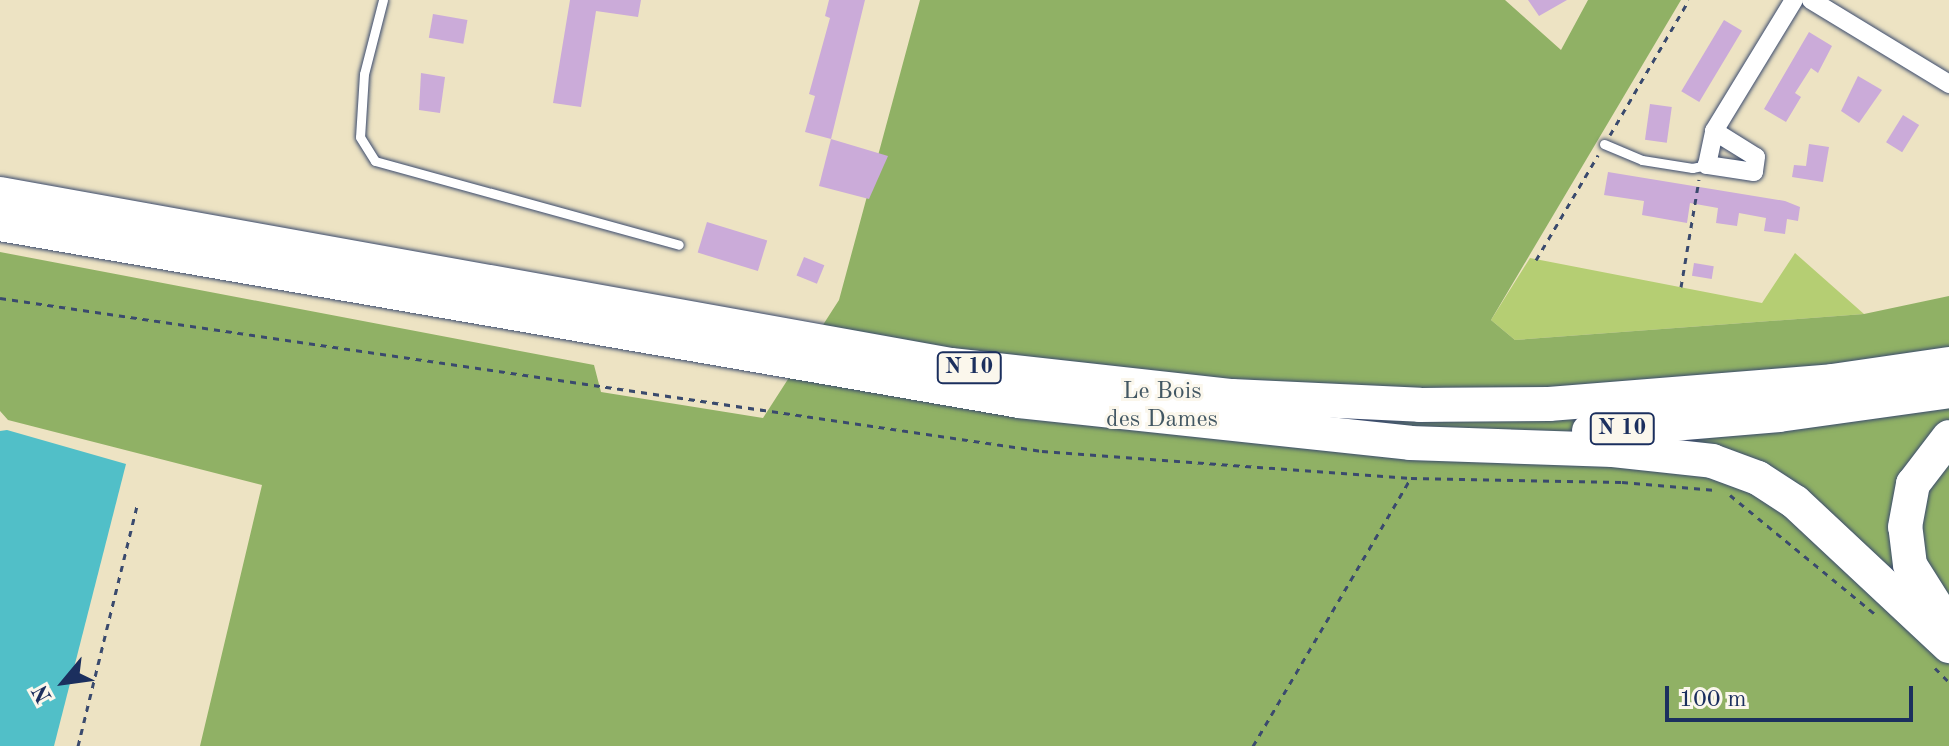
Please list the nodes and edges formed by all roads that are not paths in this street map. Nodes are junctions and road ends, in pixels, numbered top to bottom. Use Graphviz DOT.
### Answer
graph roads {
  1 [pos="383,0"];
  2 [pos="1794,0"];
  3 [pos="1811,0"];
  4 [pos="1949,84"];
  5 [pos="1714,131"];
  6 [pos="1604,144"];
  7 [pos="1704,166"];
  8 [pos="0,194"];
  9 [pos="0,224"];
  10 [pos="679,245"];
  11 [pos="1949,350"];
  12 [pos="1949,364"];
  13 [pos="1949,391"];
  14 [pos="1642,399"];
  15 [pos="1293,428"];
  16 [pos="1949,437"];
  17 [pos="1949,625"];
  18 [pos="1940,655"];
  1 -- 10 [label="lane"];
  2 -- 5 [label="street"];
  3 -- 4 [label="street"];
  5 -- 7 [label="street"];
  5 -- 7 [label="street"];
  6 -- 7 [label="lane"];
  8 -- 14 [label="highway, N 10"];
  9 -- 15 [label="highway, N 10"];
  11 -- 14 [label="highway"];
  12 -- 14 [label="highway, N 10"];
  13 -- 15 [label="highway, N 10"];
  15 -- 18 [label="highway"];
  16 -- 17 [label="highway"];
}
